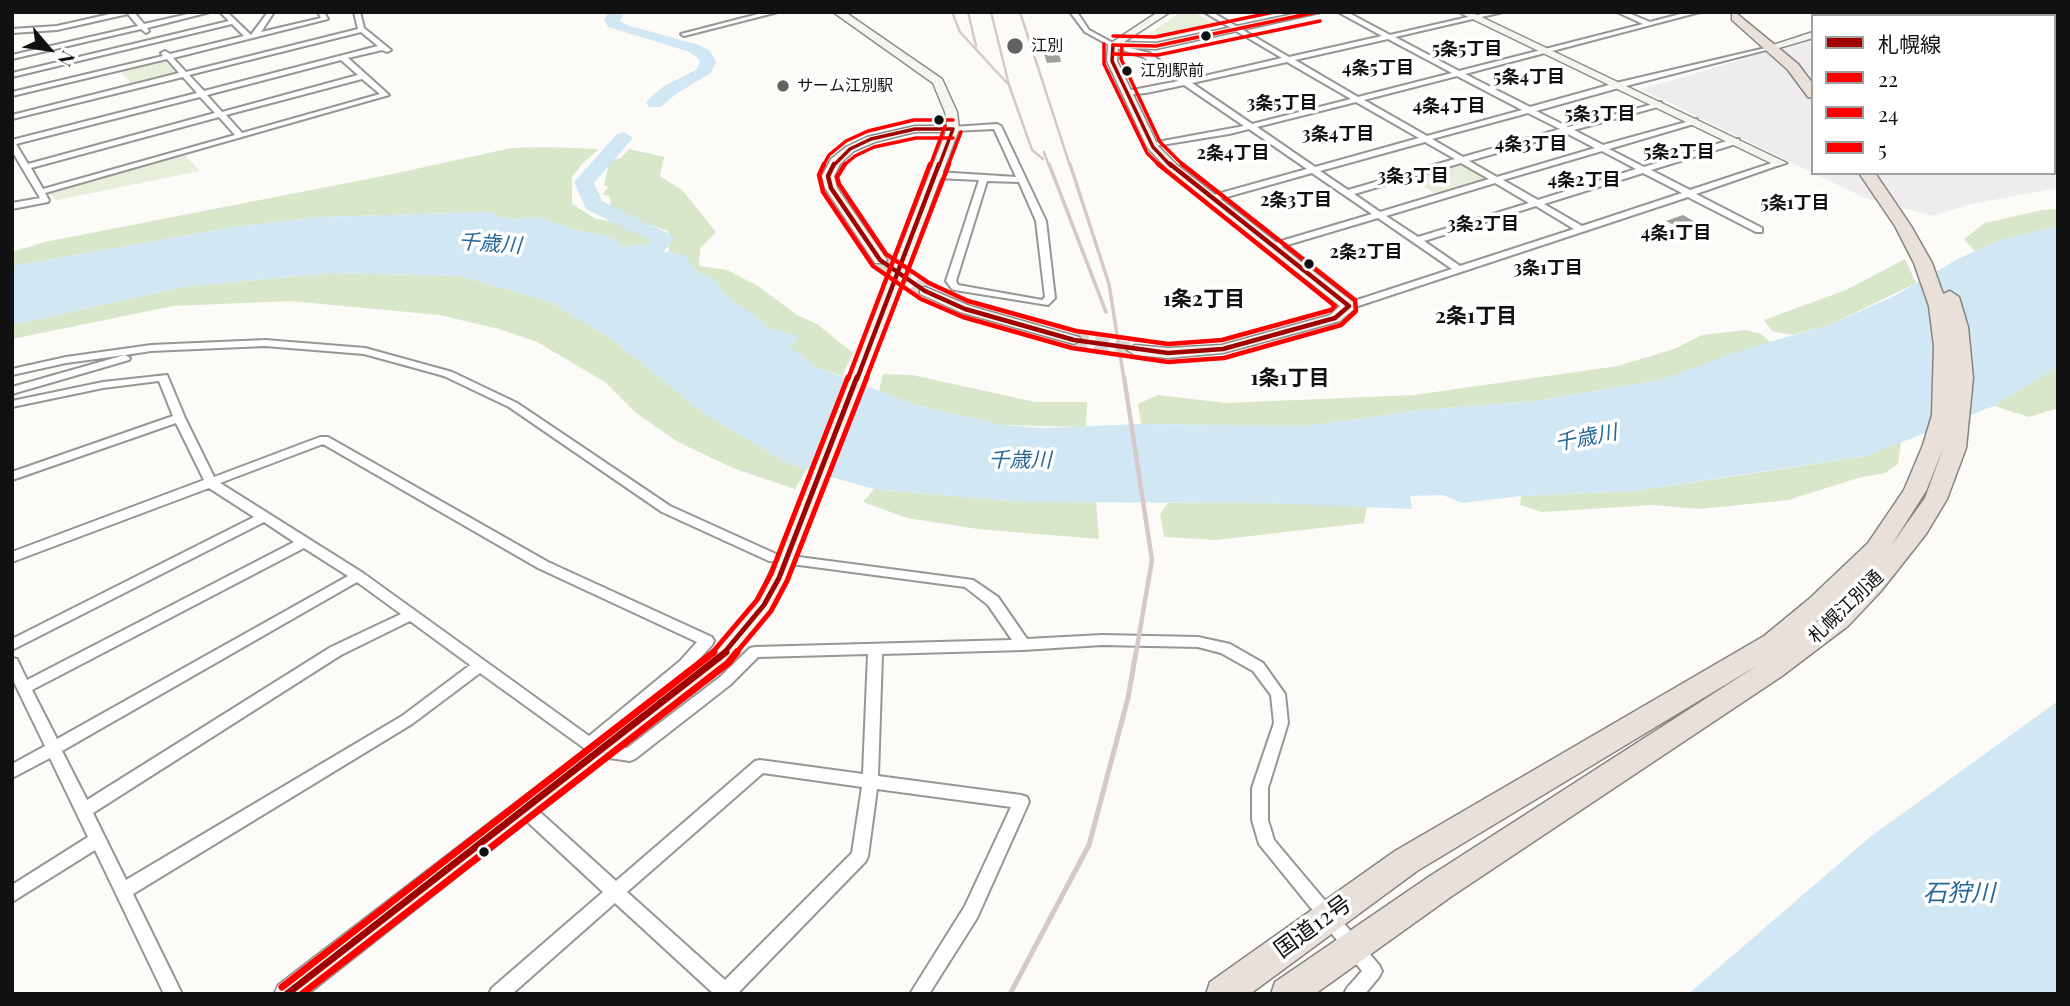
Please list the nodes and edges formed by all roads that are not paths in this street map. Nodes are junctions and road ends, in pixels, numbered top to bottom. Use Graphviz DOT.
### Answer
graph roads {
  1 [pos="72,12"];
  2 [pos="129,12"];
  3 [pos="207,12"];
  4 [pos="223,12"];
  5 [pos="271,12"];
  6 [pos="321,12"];
  7 [pos="357,12"];
  8 [pos="775,12"];
  9 [pos="838,12"];
  10 [pos="1073,12"];
  11 [pos="1165,12"];
  12 [pos="1207,12"];
  13 [pos="1318,12"];
  14 [pos="1341,12"];
  15 [pos="1463,12"];
  16 [pos="1500,12"];
  17 [pos="1620,12"];
  18 [pos="1696,12"];
  19 [pos="1731,15"];
  20 [pos="1475,18"];
  21 [pos="233,22"];
  22 [pos="1649,24"];
  23 [pos="142,27"];
  24 [pos="57,28"];
  25 [pos="362,30"];
  26 [pos="1234,30"];
  27 [pos="12,31"];
  28 [pos="684,34"];
  29 [pos="252,36"];
  30 [pos="1811,36"];
  31 [pos="1389,37"];
  32 [pos="155,41"];
  33 [pos="1113,45"];
  34 [pos="1775,46"];
  35 [pos="1544,50"];
  36 [pos="168,56"];
  37 [pos="12,57"];
  38 [pos="342,57"];
  39 [pos="1288,60"];
  40 [pos="185,74"];
  41 [pos="1460,74"];
  42 [pos="12,75"];
  43 [pos="363,76"];
  44 [pos="1807,77"];
  45 [pos="1187,82"];
  46 [pos="1619,85"];
  47 [pos="1127,93"];
  48 [pos="12,94"];
  49 [pos="202,94"];
  50 [pos="1355,100"];
  51 [pos="1658,104"];
  52 [pos="1530,110"];
  53 [pos="220,114"];
  54 [pos="12,117"];
  55 [pos="1694,121"];
  56 [pos="1250,126"];
  57 [pos="953,129"];
  58 [pos="1567,130"];
  59 [pos="240,136"];
  60 [pos="1423,140"];
  61 [pos="1736,141"];
  62 [pos="12,143"];
  63 [pos="1152,145"];
  64 [pos="1602,148"];
  65 [pos="1460,160"];
  66 [pos="1781,163"];
  67 [pos="26,167"];
  68 [pos="1312,170"];
  69 [pos="1642,170"];
  70 [pos="937,175"];
  71 [pos="1868,175"];
  72 [pos="1881,175"];
  73 [pos="985,178"];
  74 [pos="1022,180"];
  75 [pos="1495,180"];
  76 [pos="40,191"];
  77 [pos="1346,193"];
  78 [pos="1687,194"];
  79 [pos="1213,198"];
  80 [pos="1536,204"];
  81 [pos="12,206"];
  82 [pos="1378,215"];
  83 [pos="1581,229"];
  84 [pos="1759,230"];
  85 [pos="1416,241"];
  86 [pos="1274,246"];
  87 [pos="880,260"];
  88 [pos="1458,269"];
  89 [pos="925,291"];
  90 [pos="1349,306"];
  91 [pos="1074,340"];
  92 [pos="151,348"];
  93 [pos="1135,350"];
  94 [pos="12,372"];
  95 [pos="12,391"];
  96 [pos="12,404"];
  97 [pos="178,418"];
  98 [pos="12,476"];
  99 [pos="212,484"];
  100 [pos="264,517"];
  101 [pos="304,542"];
  102 [pos="12,557"];
  103 [pos="786,561"];
  104 [pos="358,576"];
  105 [pos="1828,612"];
  106 [pos="411,615"];
  107 [pos="12,645"];
  108 [pos="1023,645"];
  109 [pos="875,649"];
  110 [pos="12,663"];
  111 [pos="480,665"];
  112 [pos="24,688"];
  113 [pos="53,748"];
  114 [pos="594,748"];
  115 [pos="12,772"];
  116 [pos="870,781"];
  117 [pos="525,809"];
  118 [pos="84,810"];
  119 [pos="98,839"];
  120 [pos="1406,862"];
  121 [pos="1441,886"];
  122 [pos="123,891"];
  123 [pos="615,892"];
  124 [pos="12,894"];
  125 [pos="1328,915"];
  126 [pos="1352,947"];
  127 [pos="726,993"];
  128 [pos="173,994"];
  129 [pos="287,994"];
  130 [pos="498,994"];
  131 [pos="919,994"];
  132 [pos="1222,994"];
  133 [pos="1287,994"];
  134 [pos="1353,994"];
  1 -- 24 [label="street"];
  2 -- 23 [label="street"];
  2 -- 24 [label="street"];
  3 -- 23 [label="street"];
  4 -- 21 [label="street"];
  5 -- 29 [label="street"];
  6 -- 29 [label="street"];
  7 -- 25 [label="street"];
  8 -- 28 [label="street"];
  9 -- 57 [label="street"];
  10 -- 33 [label="street"];
  11 -- 33 [label="street"];
  12 -- 26 [label="street"];
  13 -- 26 [label="street"];
  14 -- 31 [label="street"];
  15 -- 20 [label="street"];
  16 -- 20 [label="street"];
  17 -- 22 [label="street"];
  18 -- 22 [label="street"];
  19 -- 34 [label="highway"];
  20 -- 31 [label="street"];
  20 -- 35 [label="street"];
  21 -- 29 [label="street"];
  21 -- 32 [label="street"];
  22 -- 35 [label="street"];
  23 -- 32 [label="street"];
  23 -- 37 [label="street"];
  24 -- 27 [label="street"];
  25 -- 38 [label="street"];
  25 -- 40 [label="street"];
  26 -- 33 [label="street"];
  26 -- 39 [label="street"];
  29 -- 36 [label="street"];
  30 -- 34 [label="street"];
  31 -- 39 [label="street"];
  31 -- 41 [label="street"];
  32 -- 36 [label="street"];
  32 -- 42 [label="street"];
  33 -- 45 [label="street"];
  33 -- 47 [label="street"];
  34 -- 44 [label="highway"];
  34 -- 46 [label="street"];
  35 -- 41 [label="street"];
  35 -- 46 [label="street"];
  36 -- 40 [label="street"];
  36 -- 48 [label="street"];
  38 -- 43 [label="street"];
  38 -- 49 [label="street"];
  39 -- 45 [label="street"];
  39 -- 50 [label="street"];
  40 -- 49 [label="street"];
  40 -- 54 [label="street"];
  41 -- 50 [label="street"];
  41 -- 52 [label="street"];
  43 -- 53 [label="street"];
  43 -- 59 [label="street"];
  45 -- 47 [label="street"];
  45 -- 56 [label="street"];
  46 -- 51 [label="street"];
  46 -- 52 [label="street"];
  47 -- 63 [label="street"];
  49 -- 53 [label="street"];
  49 -- 62 [label="street"];
  50 -- 56 [label="street"];
  50 -- 60 [label="street"];
  51 -- 55 [label="street"];
  51 -- 58 [label="street"];
  52 -- 58 [label="street"];
  52 -- 60 [label="street"];
  53 -- 59 [label="street"];
  53 -- 67 [label="street"];
  55 -- 61 [label="street"];
  55 -- 64 [label="street"];
  56 -- 63 [label="street"];
  56 -- 68 [label="street"];
  57 -- 70 [label="street"];
  57 -- 74 [label="street"];
  57 -- 87 [label="street"];
  58 -- 64 [label="street"];
  58 -- 65 [label="street"];
  59 -- 76 [label="street"];
  60 -- 65 [label="street"];
  60 -- 68 [label="street"];
  61 -- 66 [label="street"];
  61 -- 69 [label="street"];
  62 -- 67 [label="street"];
  63 -- 79 [label="street"];
  64 -- 69 [label="street"];
  64 -- 75 [label="street"];
  65 -- 75 [label="street"];
  65 -- 77 [label="street"];
  66 -- 78 [label="street"];
  67 -- 76 [label="street"];
  68 -- 77 [label="street"];
  68 -- 79 [label="street"];
  69 -- 78 [label="street"];
  69 -- 80 [label="street"];
  70 -- 73 [label="street"];
  70 -- 103 [label="street"];
  71 -- 105 [label="highway, 札幌江別通"];
  72 -- 105 [label="highway, 札幌江別通"];
  73 -- 74 [label="street"];
  73 -- 74 [label="street"];
  75 -- 80 [label="street"];
  75 -- 82 [label="street"];
  76 -- 81 [label="street"];
  77 -- 82 [label="street"];
  78 -- 83 [label="street"];
  78 -- 84 [label="street"];
  79 -- 86 [label="street"];
  80 -- 83 [label="street"];
  80 -- 85 [label="street"];
  82 -- 85 [label="street"];
  82 -- 86 [label="street"];
  83 -- 88 [label="street"];
  85 -- 88 [label="street"];
  86 -- 90 [label="street"];
  88 -- 90 [label="street"];
  89 -- 91 [label="street"];
  90 -- 93 [label="street"];
  92 -- 94 [label="street"];
  92 -- 95 [label="street"];
  92 -- 103 [label="street"];
  96 -- 97 [label="street"];
  97 -- 98 [label="street"];
  97 -- 99 [label="street"];
  99 -- 100 [label="street"];
  99 -- 102 [label="street"];
  99 -- 114 [label="street"];
  100 -- 101 [label="street"];
  100 -- 107 [label="street"];
  101 -- 104 [label="street"];
  101 -- 112 [label="street"];
  103 -- 108 [label="street"];
  103 -- 114 [label="street"];
  104 -- 106 [label="street"];
  104 -- 113 [label="street"];
  105 -- 120 [label="highway, 札幌江別通"];
  105 -- 121 [label="highway, 札幌江別通"];
  106 -- 111 [label="street"];
  106 -- 118 [label="street"];
  108 -- 109 [label="street"];
  108 -- 125 [label="street"];
  109 -- 114 [label="street"];
  109 -- 116 [label="street"];
  110 -- 112 [label="street"];
  111 -- 114 [label="street"];
  111 -- 122 [label="street"];
  112 -- 113 [label="street"];
  113 -- 115 [label="street"];
  113 -- 118 [label="street"];
  114 -- 117 [label="street"];
  116 -- 123 [label="street"];
  116 -- 127 [label="street"];
  116 -- 131 [label="street"];
  117 -- 123 [label="street"];
  117 -- 129 [label="street"];
  118 -- 119 [label="street"];
  119 -- 122 [label="street"];
  119 -- 124 [label="street"];
  120 -- 125 [label="highway, 国道12号"];
  121 -- 126 [label="highway, 国道12号"];
  122 -- 128 [label="street"];
  123 -- 127 [label="street"];
  123 -- 130 [label="street"];
  125 -- 126 [label="street"];
  125 -- 132 [label="highway, 国道12号"];
  126 -- 133 [label="highway, 国道12号"];
  126 -- 134 [label="street"];
}
